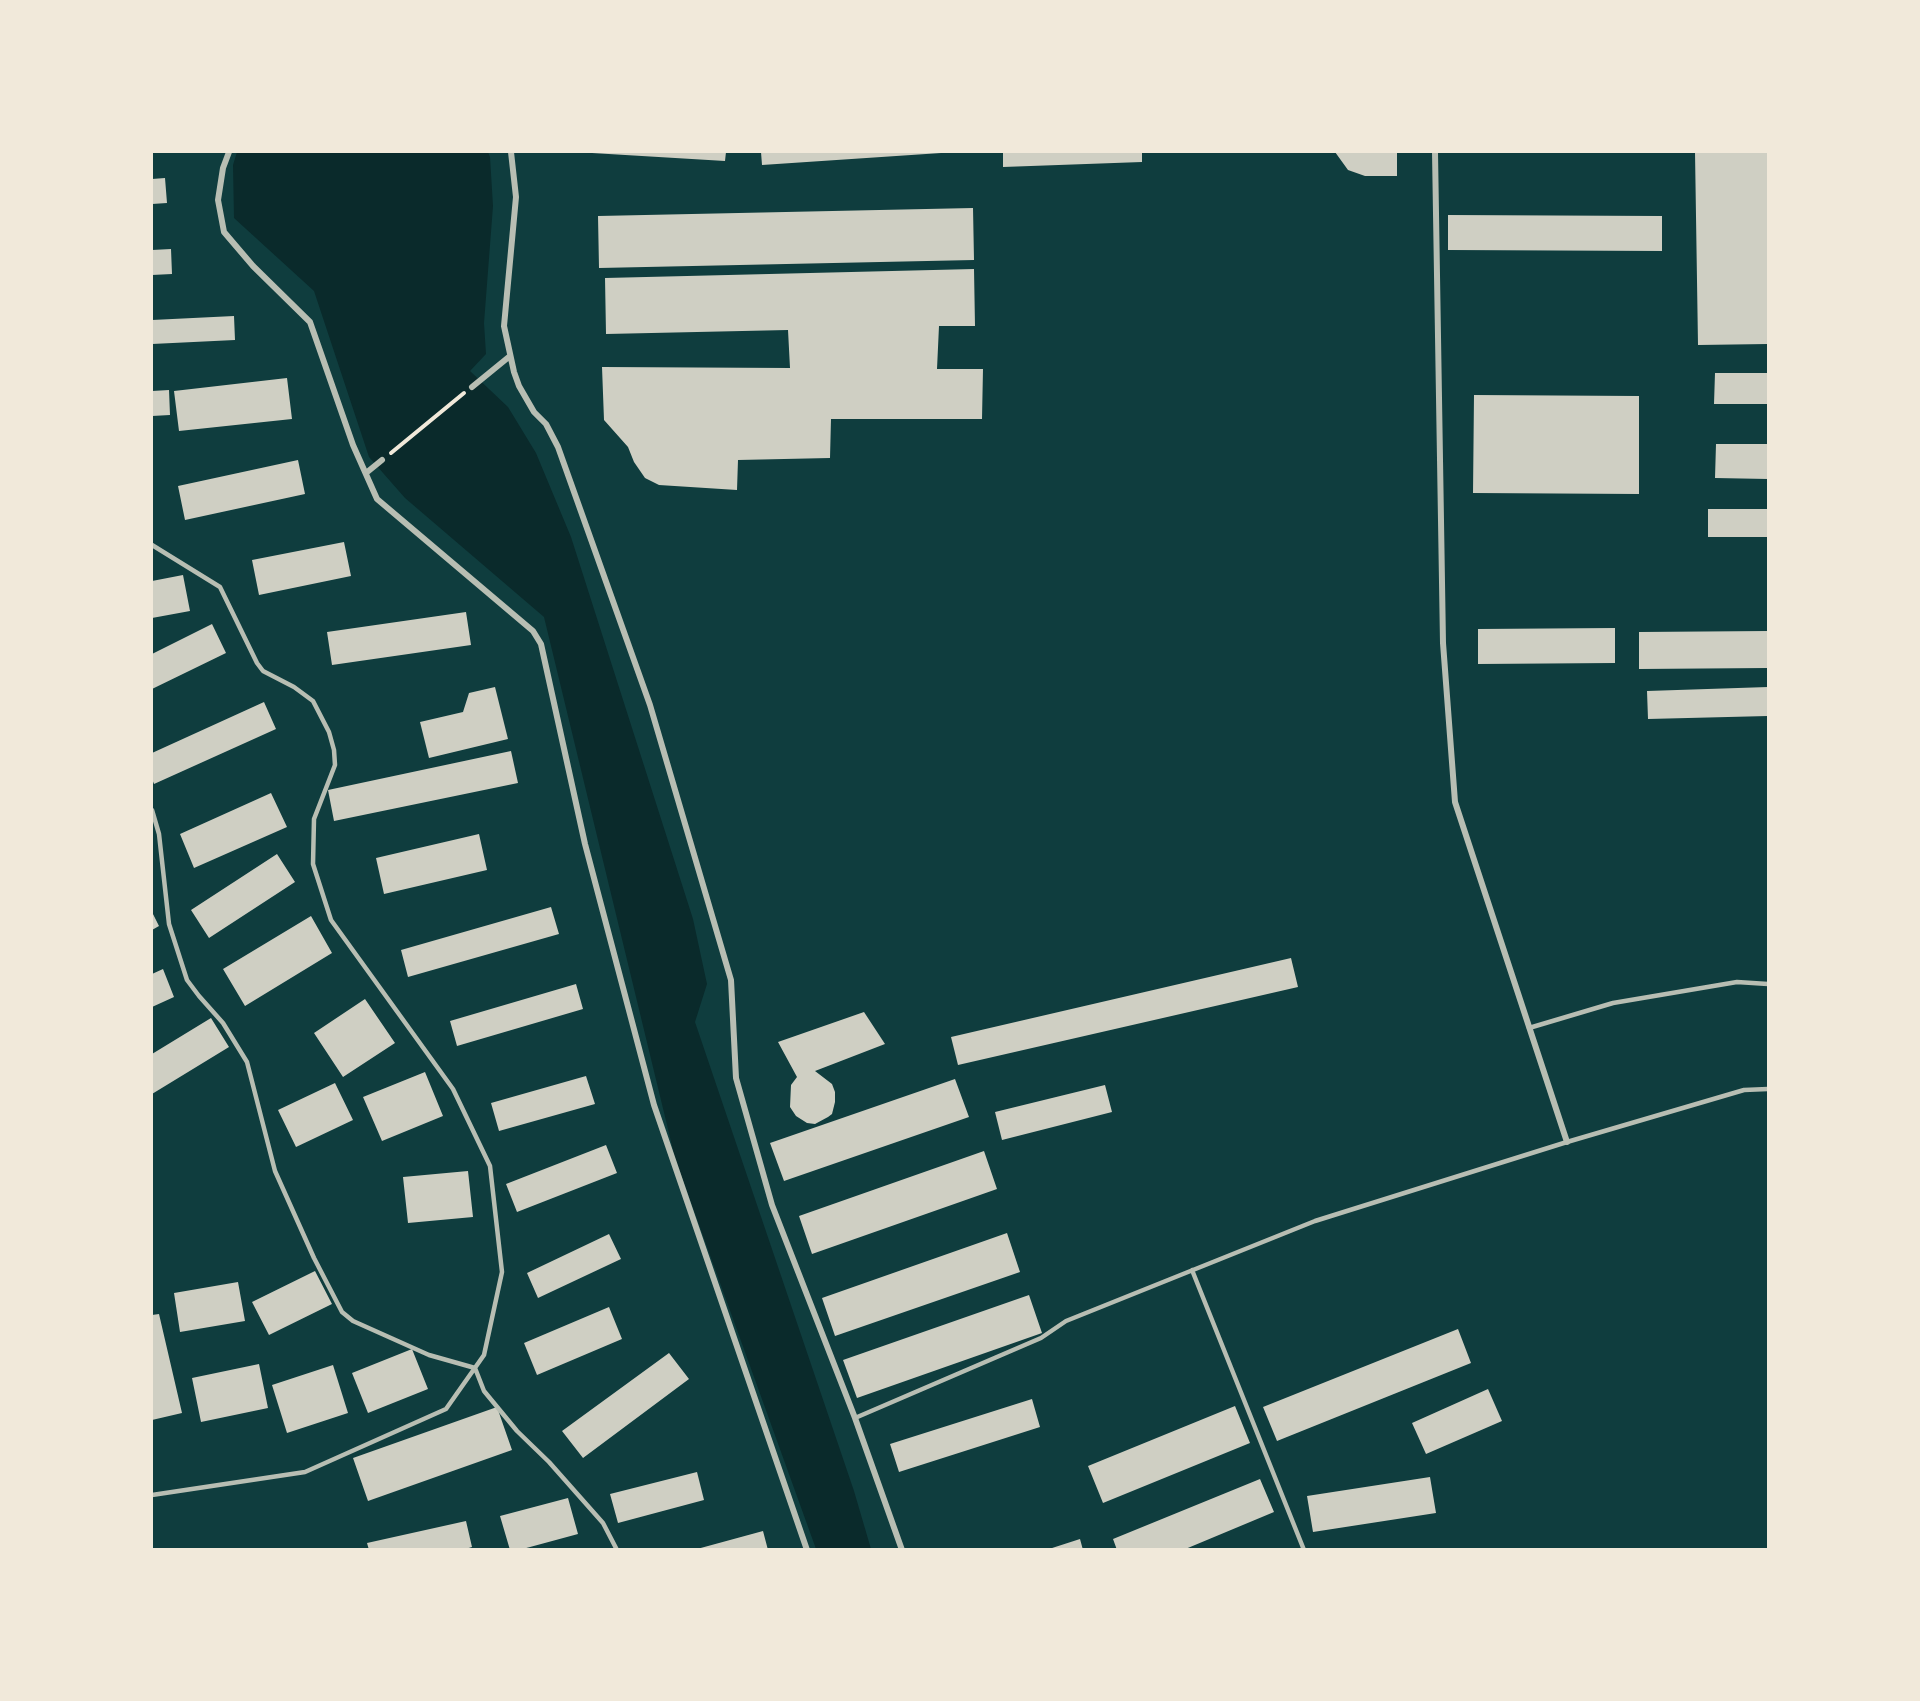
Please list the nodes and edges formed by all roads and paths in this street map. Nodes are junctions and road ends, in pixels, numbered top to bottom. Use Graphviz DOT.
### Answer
graph roads {
  1 [pos="229,152"];
  2 [pos="511,152"];
  3 [pos="1435,152"];
  4 [pos="510,356"];
  5 [pos="472,387"];
  6 [pos="382,460"];
  7 [pos="366,473"];
  8 [pos="152,545"];
  9 [pos="152,810"];
  10 [pos="1768,984"];
  11 [pos="1529,1028"];
  12 [pos="1768,1089"];
  13 [pos="1567,1142"];
  14 [pos="1192,1270"];
  15 [pos="475,1368"];
  16 [pos="855,1418"];
  17 [pos="152,1495"];
  18 [pos="617,1550"];
  19 [pos="807,1550"];
  20 [pos="902,1550"];
  21 [pos="1304,1550"];
  1 -- 7 [label="street"];
  2 -- 4 [label="street"];
  3 -- 11 [label="street"];
  4 -- 5 [label="street"];
  4 -- 16 [label="street"];
  5 -- 6 [label="path"];
  6 -- 7 [label="street"];
  7 -- 19 [label="street"];
  8 -- 15 [label="lane"];
  9 -- 15 [label="lane"];
  10 -- 11 [label="lane"];
  11 -- 13 [label="street"];
  12 -- 13 [label="lane"];
  13 -- 14 [label="lane"];
  14 -- 16 [label="lane"];
  14 -- 21 [label="lane"];
  15 -- 17 [label="lane"];
  15 -- 18 [label="lane"];
  16 -- 20 [label="street"];
}
